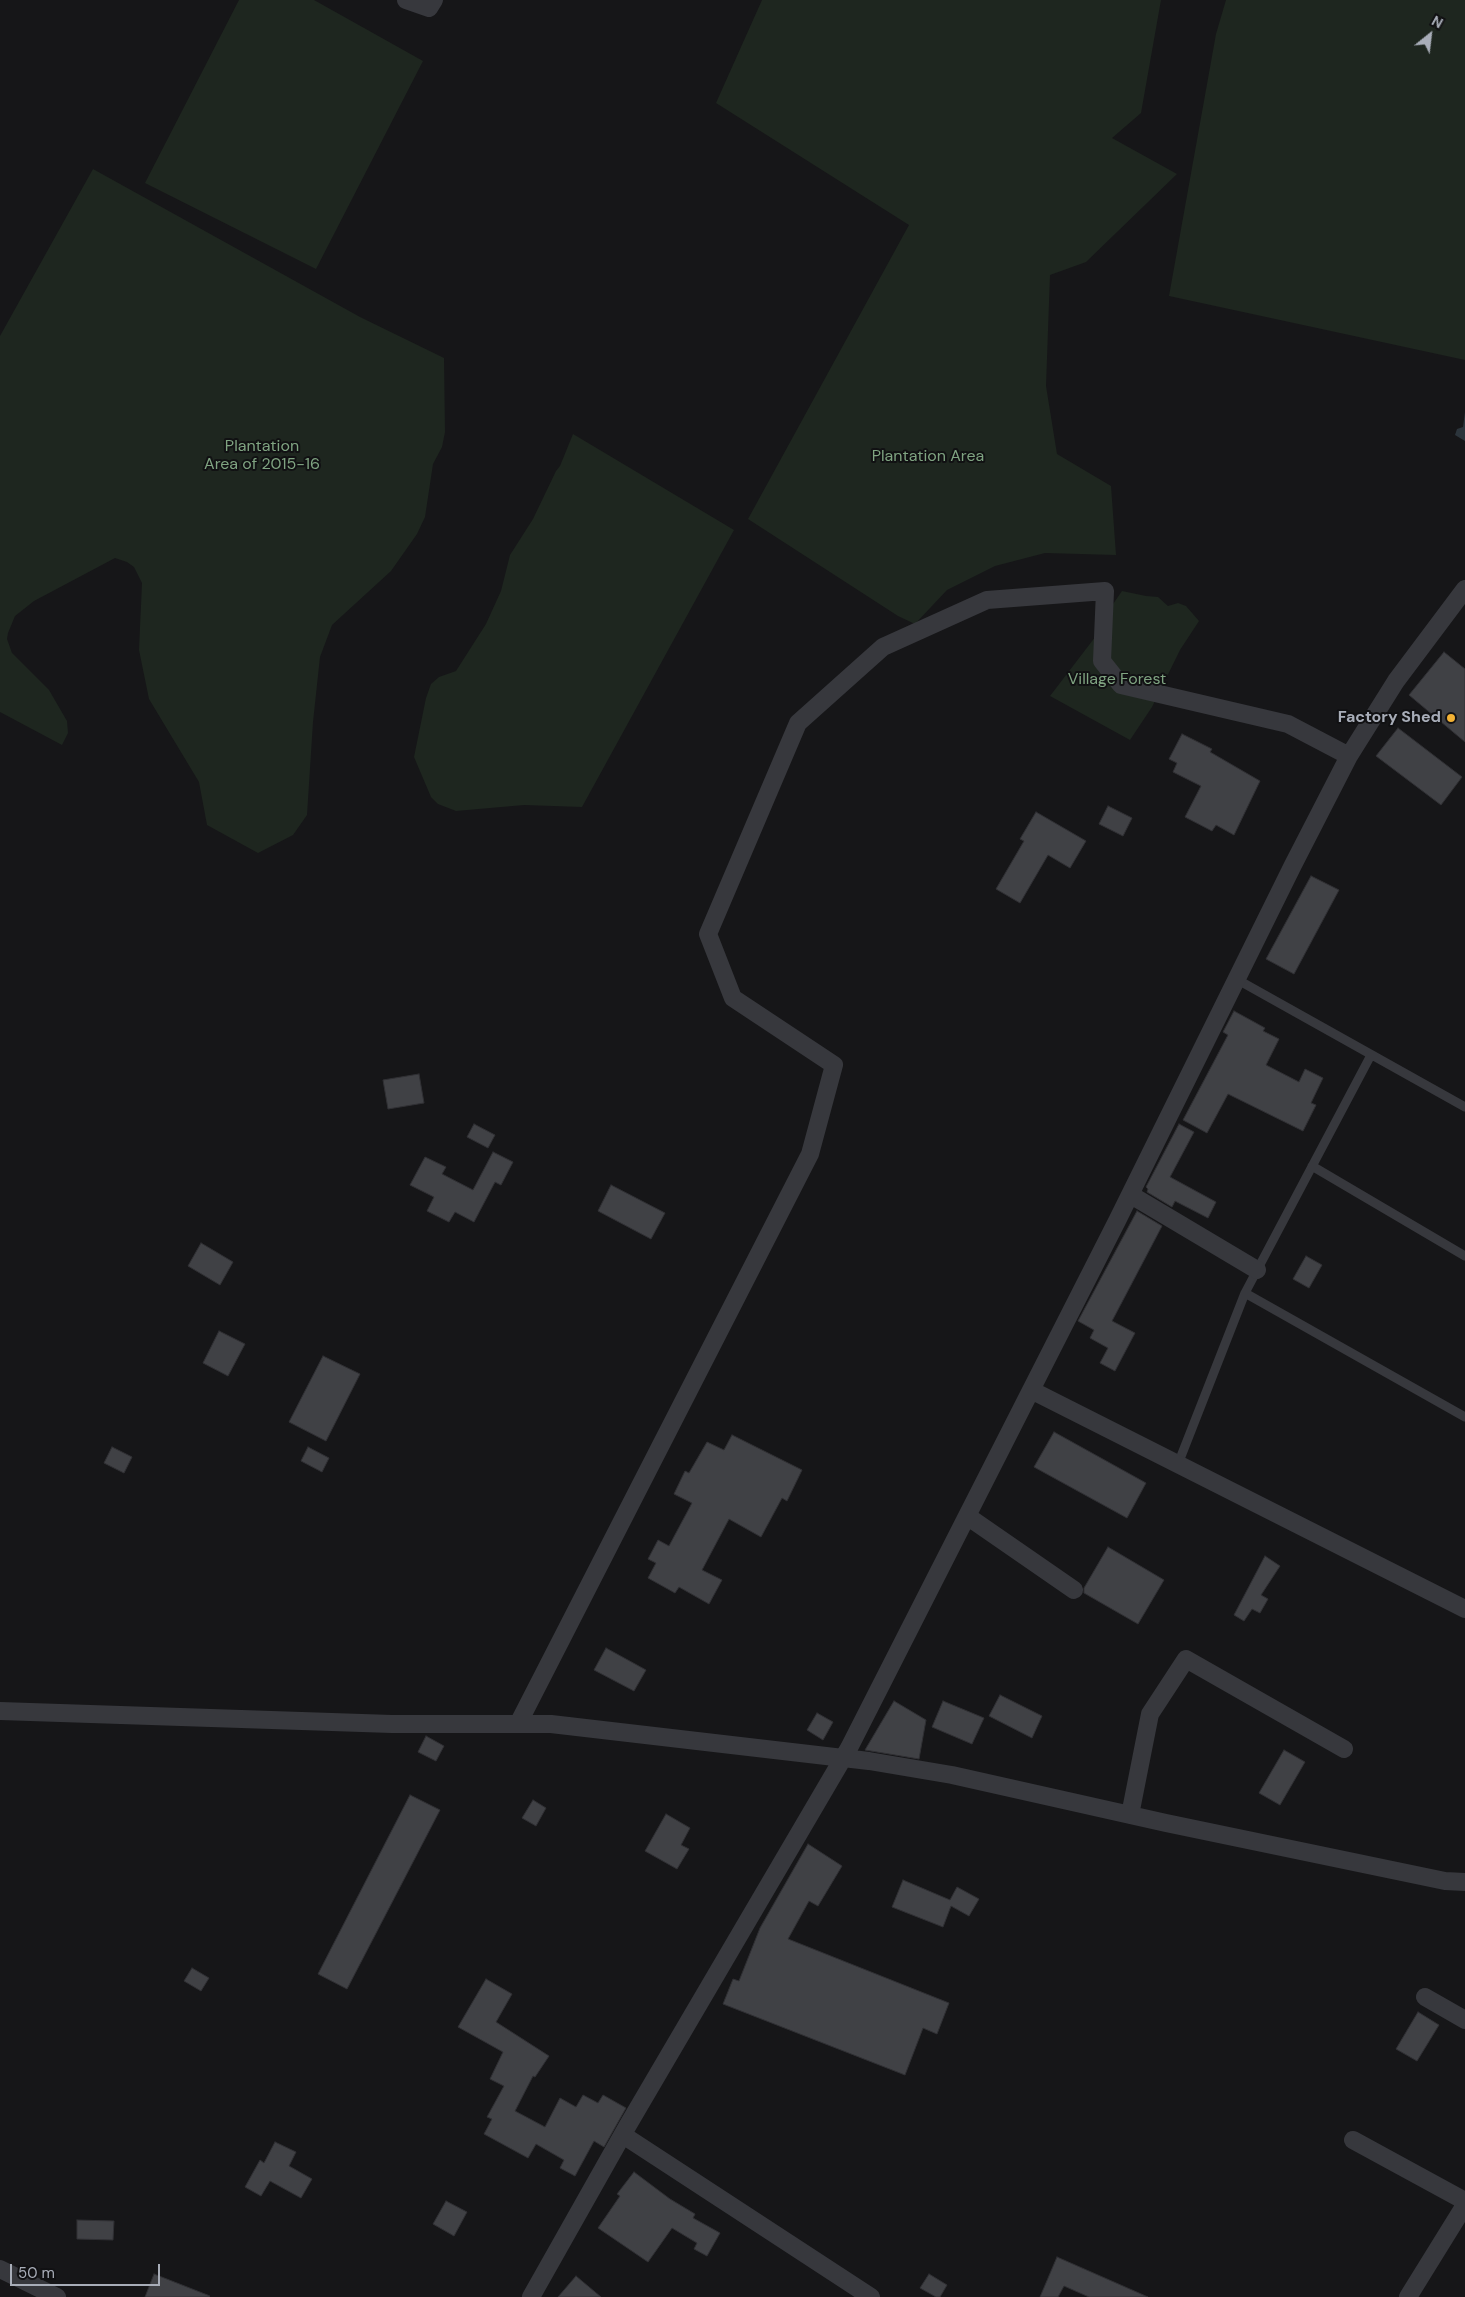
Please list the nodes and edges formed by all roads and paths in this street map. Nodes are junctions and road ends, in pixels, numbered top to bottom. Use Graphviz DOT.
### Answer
graph roads {
  1 [pos="406,0"];
  2 [pos="434,0"];
  3 [pos="1465,589"];
  4 [pos="1349,756"];
  5 [pos="1238,980"];
  6 [pos="1371,1055"];
  7 [pos="1465,1107"];
  8 [pos="1312,1166"];
  9 [pos="1130,1194"];
  10 [pos="1465,1256"];
  11 [pos="1257,1270"];
  12 [pos="1245,1293"];
  13 [pos="1031,1390"];
  14 [pos="1465,1417"];
  15 [pos="1178,1464"];
  16 [pos="968,1516"];
  17 [pos="1074,1590"];
  18 [pos="1465,1609"];
  19 [pos="0,1711"];
  20 [pos="518,1724"];
  21 [pos="1344,1749"];
  22 [pos="842,1759"];
  23 [pos="1130,1814"];
  24 [pos="1465,1882"];
  25 [pos="1425,1997"];
  26 [pos="1465,2020"];
  27 [pos="623,2135"];
  28 [pos="1353,2140"];
  29 [pos="1465,2203"];
  30 [pos="0,2269"];
  31 [pos="57,2297"];
  32 [pos="532,2297"];
  33 [pos="871,2297"];
  34 [pos="1408,2297"];
  1 -- 2 [label="street"];
  3 -- 4 [label="street"];
  4 -- 5 [label="street"];
  4 -- 20 [label="street"];
  5 -- 6 [label="lane"];
  5 -- 9 [label="street"];
  6 -- 7 [label="lane"];
  6 -- 8 [label="lane"];
  8 -- 10 [label="lane"];
  8 -- 11 [label="lane"];
  9 -- 11 [label="street"];
  9 -- 13 [label="street"];
  11 -- 12 [label="lane"];
  12 -- 14 [label="lane"];
  12 -- 15 [label="lane"];
  13 -- 15 [label="street"];
  13 -- 16 [label="street"];
  15 -- 18 [label="street"];
  16 -- 17 [label="street"];
  16 -- 22 [label="street"];
  19 -- 20 [label="street"];
  20 -- 22 [label="street"];
  21 -- 23 [label="street"];
  22 -- 23 [label="street"];
  22 -- 27 [label="street"];
  23 -- 24 [label="street"];
  25 -- 26 [label="street"];
  27 -- 32 [label="street"];
  27 -- 33 [label="street"];
  28 -- 29 [label="street"];
  29 -- 34 [label="street"];
  30 -- 31 [label="street"];
}
